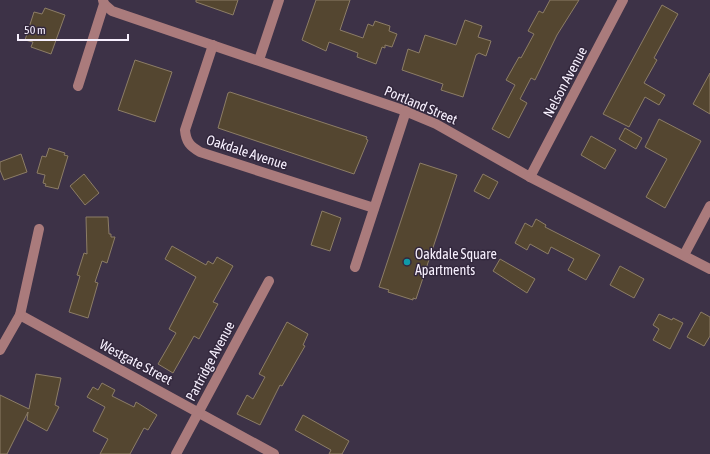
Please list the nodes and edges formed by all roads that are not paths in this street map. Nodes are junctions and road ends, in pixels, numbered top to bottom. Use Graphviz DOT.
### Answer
graph roads {
  1 [pos="279,0"];
  2 [pos="624,0"];
  3 [pos="104,2"];
  4 [pos="212,45"];
  5 [pos="259,60"];
  6 [pos="78,86"];
  7 [pos="406,111"];
  8 [pos="530,177"];
  9 [pos="710,206"];
  10 [pos="374,208"];
  11 [pos="38,228"];
  12 [pos="684,255"];
  13 [pos="355,267"];
  14 [pos="710,269"];
  15 [pos="269,281"];
  16 [pos="20,315"];
  17 [pos="0,350"];
  18 [pos="198,412"];
  19 [pos="176,454"];
  20 [pos="274,454"];
  1 -- 5 [label="street"];
  2 -- 8 [label="street, Nelson Avenue"];
  3 -- 4 [label="street, Portland Street"];
  3 -- 6 [label="street"];
  4 -- 5 [label="street, Portland Street"];
  4 -- 10 [label="street, Oakdale Avenue"];
  5 -- 7 [label="street, Portland Street"];
  7 -- 8 [label="street, Portland Street"];
  7 -- 10 [label="street"];
  8 -- 12 [label="street, Portland Street"];
  9 -- 12 [label="street"];
  10 -- 13 [label="street"];
  11 -- 16 [label="street"];
  12 -- 14 [label="street, Portland Street"];
  15 -- 18 [label="street, Partridge Avenue"];
  16 -- 17 [label="street"];
  16 -- 18 [label="street, Westgate Street"];
  18 -- 19 [label="street, Partridge Avenue"];
  18 -- 20 [label="street, Westgate Street"];
}
